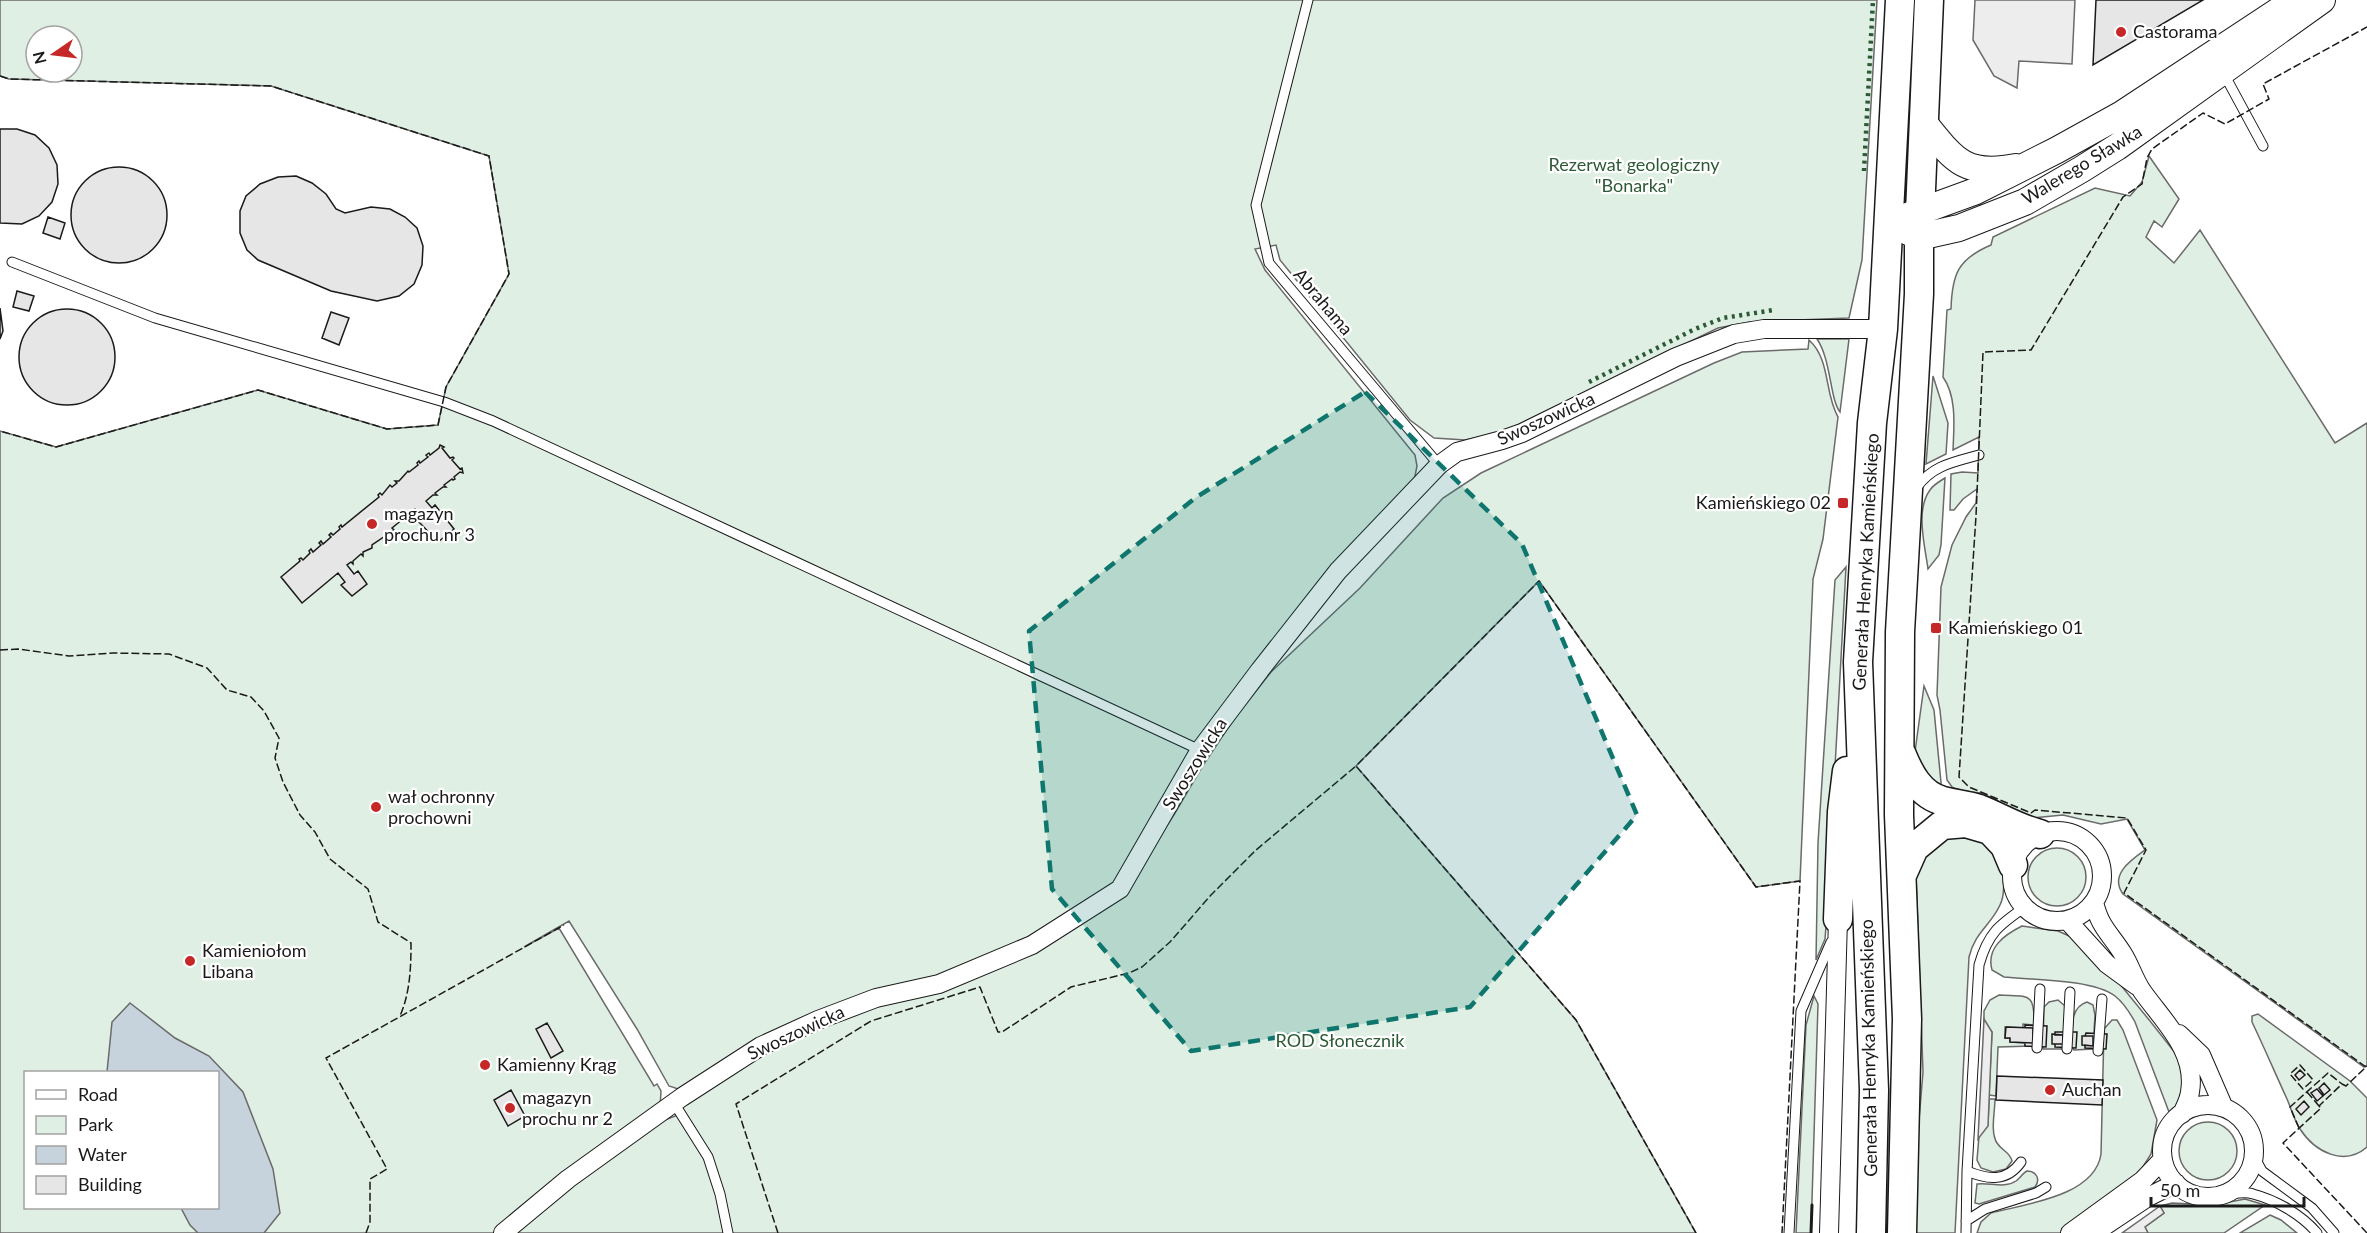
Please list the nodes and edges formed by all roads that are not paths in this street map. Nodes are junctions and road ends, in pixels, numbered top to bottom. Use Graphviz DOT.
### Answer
graph roads {
  1 [pos="1308,0"];
  2 [pos="1900,0"];
  3 [pos="1929,0"];
  4 [pos="2314,2"];
  5 [pos="2217,63"];
  6 [pos="1925,124"];
  7 [pos="2263,146"];
  8 [pos="2025,165"];
  9 [pos="1888,222"];
  10 [pos="1919,225"];
  11 [pos="12,262"];
  12 [pos="1883,329"];
  13 [pos="1979,455"];
  14 [pos="1439,465"];
  15 [pos="1908,499"];
  16 [pos="1858,662"];
  17 [pos="1899,748"];
  18 [pos="1200,750"];
  19 [pos="2040,834"];
  20 [pos="2013,865"];
  21 [pos="1901,877"];
  22 [pos="2094,902"];
  23 [pos="2025,907"];
  24 [pos="1838,919"];
  25 [pos="2067,920"];
  26 [pos="2040,989"];
  27 [pos="2141,989"];
  28 [pos="2070,992"];
  29 [pos="2102,999"];
  30 [pos="2175,1031"];
  31 [pos="2037,1048"];
  32 [pos="2067,1049"];
  33 [pos="2098,1051"];
  34 [pos="674,1103"];
  35 [pos="2224,1108"];
  36 [pos="2182,1114"];
  37 [pos="2254,1156"];
  38 [pos="2163,1159"];
  39 [pos="2021,1162"];
  40 [pos="1967,1171"];
  41 [pos="2175,1183"];
  42 [pos="2046,1187"];
  43 [pos="2225,1194"];
  44 [pos="1966,1221"];
  45 [pos="2310,1224"];
  46 [pos="2333,1232"];
  47 [pos="502,1233"];
  48 [pos="728,1233"];
  49 [pos="1789,1233"];
  50 [pos="1828,1233"];
  51 [pos="1871,1233"];
  52 [pos="1902,1233"];
  53 [pos="1966,1233"];
  54 [pos="2070,1233"];
  55 [pos="2094,1233"];
  56 [pos="2317,1233"];
  1 -- 14 [label="lane, Abrahama"];
  2 -- 9 [label="main road, Generała Henryka Kamieńskiego"];
  3 -- 6 [label="main road, Generała Henryka Kamieńskiego"];
  4 -- 5 [label="street, Walerego Sławka"];
  5 -- 7 [label="lane"];
  5 -- 8 [label="street, Walerego Sławka"];
  5 -- 10 [label="street, Walerego Sławka"];
  6 -- 8 [label="street, Walerego Sławka"];
  6 -- 10 [label="main road, Generała Henryka Kamieńskiego"];
  8 -- 10 [label="street, Walerego Sławka"];
  9 -- 10 [label="street"];
  9 -- 12 [label="main road, Generała Henryka Kamieńskiego"];
  10 -- 15 [label="main road, Generała Henryka Kamieńskiego"];
  11 -- 18 [label="lane"];
  12 -- 14 [label="street, Swoszowicka"];
  12 -- 16 [label="main road, Generała Henryka Kamieńskiego"];
  13 -- 15 [label="lane"];
  14 -- 18 [label="street, Swoszowicka"];
  15 -- 17 [label="main road, Generała Henryka Kamieńskiego"];
  16 -- 24 [label="main road"];
  16 -- 51 [label="main road, Generała Henryka Kamieńskiego"];
  17 -- 19 [label="main road"];
  17 -- 21 [label="main road, Generała Henryka Kamieńskiego"];
  18 -- 34 [label="street, Swoszowicka"];
  19 -- 20 [label="street"];
  19 -- 22 [label="street"];
  20 -- 21 [label="main road"];
  20 -- 23 [label="street"];
  21 -- 52 [label="main road, Generała Henryka Kamieńskiego"];
  22 -- 25 [label="street"];
  22 -- 27 [label="street"];
  23 -- 25 [label="street"];
  23 -- 40 [label="lane"];
  24 -- 49 [label="lane"];
  24 -- 50 [label="street, Generała Henryka Kamieńskiego"];
  25 -- 27 [label="street"];
  26 -- 31 [label="lane"];
  27 -- 30 [label="street"];
  28 -- 32 [label="lane"];
  29 -- 33 [label="lane"];
  30 -- 35 [label="street"];
  30 -- 36 [label="street"];
  34 -- 47 [label="street, Swoszowicka"];
  34 -- 48 [label="lane"];
  35 -- 36 [label="street"];
  35 -- 37 [label="street"];
  36 -- 38 [label="street"];
  37 -- 43 [label="street"];
  37 -- 46 [label="lane"];
  38 -- 41 [label="street"];
  38 -- 54 [label="street"];
  39 -- 40 [label="lane"];
  40 -- 44 [label="lane"];
  41 -- 43 [label="street"];
  41 -- 55 [label="street"];
  42 -- 44 [label="lane"];
  43 -- 45 [label="lane"];
  44 -- 53 [label="lane"];
  45 -- 46 [label="lane"];
  45 -- 56 [label="lane"];
}
